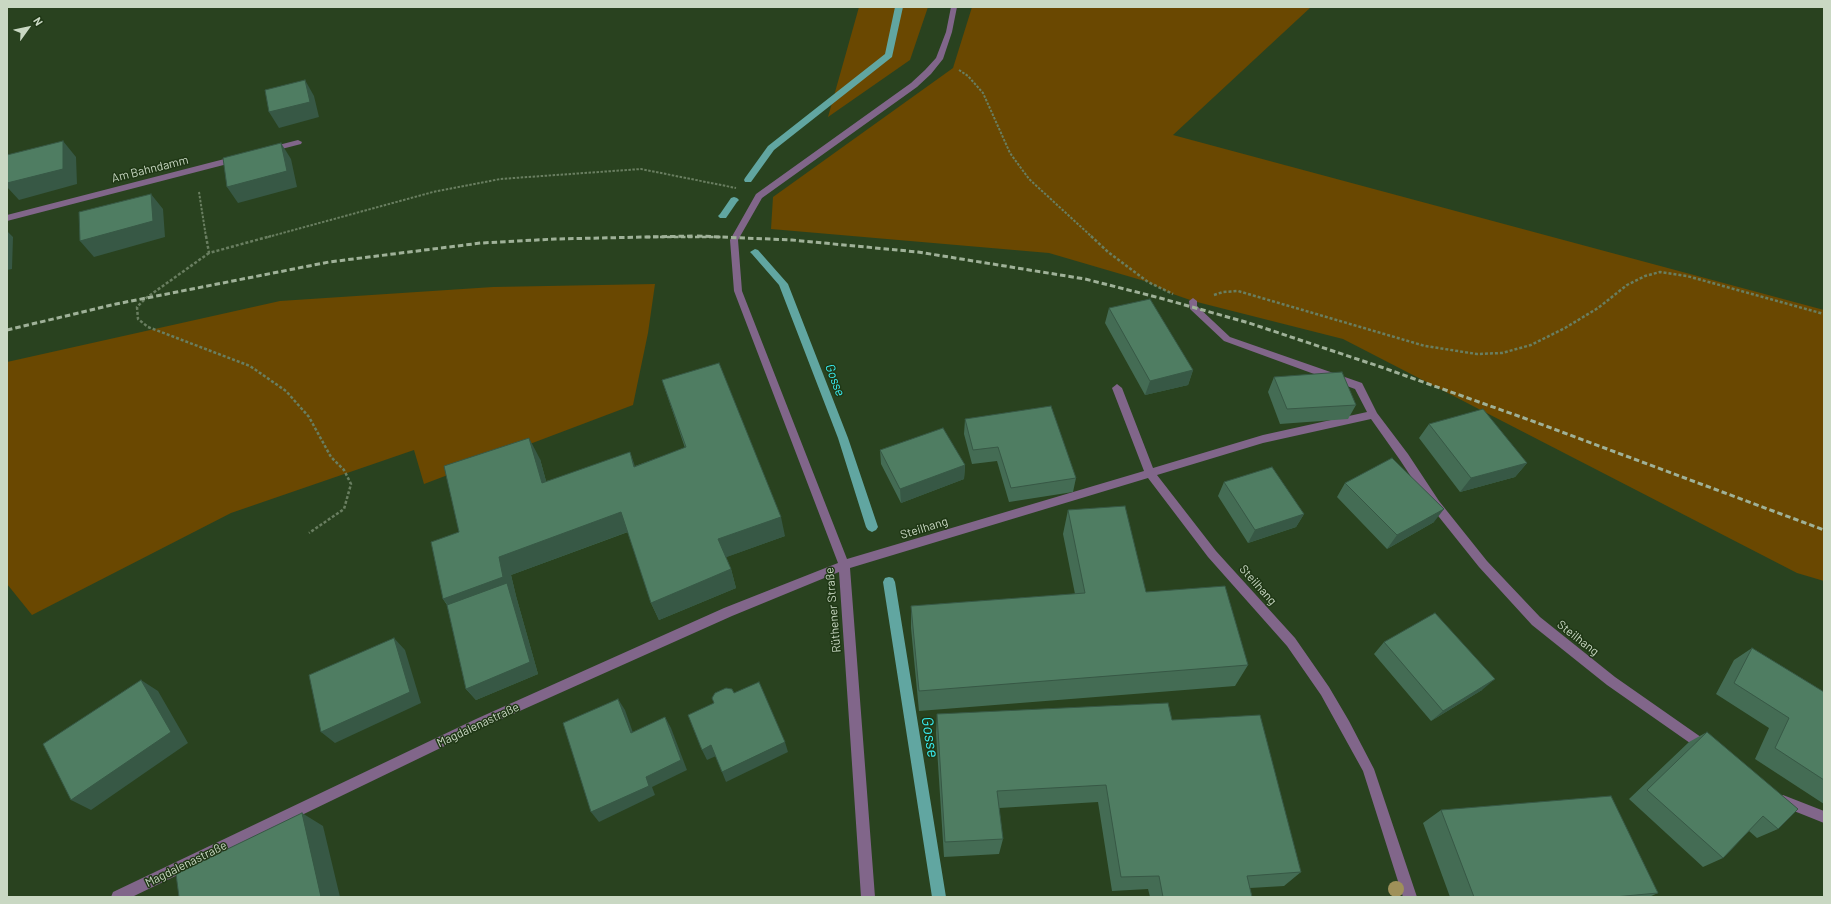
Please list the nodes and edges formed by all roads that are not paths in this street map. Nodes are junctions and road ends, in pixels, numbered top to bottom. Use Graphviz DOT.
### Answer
graph roads {
  1 [pos="954,7"];
  2 [pos="298,142"];
  3 [pos="261,152"];
  4 [pos="246,156"];
  5 [pos="7,218"];
  6 [pos="1193,301"];
  7 [pos="1117,388"];
  8 [pos="1374,415"];
  9 [pos="1150,473"];
  10 [pos="844,565"];
  11 [pos="1713,752"];
  12 [pos="1771,793"];
  13 [pos="1824,817"];
  14 [pos="118,897"];
  15 [pos="868,897"];
  16 [pos="1410,897"];
  1 -- 10 [label="street, Rüthener Straße"];
  2 -- 3 [label="street"];
  4 -- 5 [label="street, Am Bahndamm"];
  6 -- 8 [label="street, Steilhang"];
  7 -- 9 [label="street, Steilhang"];
  8 -- 9 [label="street, Steilhang"];
  8 -- 11 [label="street, Steilhang"];
  9 -- 10 [label="street, Steilhang"];
  9 -- 16 [label="street, Steilhang"];
  10 -- 14 [label="street, Magdalenastraße"];
  10 -- 15 [label="street, Rüthener Straße"];
  12 -- 13 [label="street"];
}
